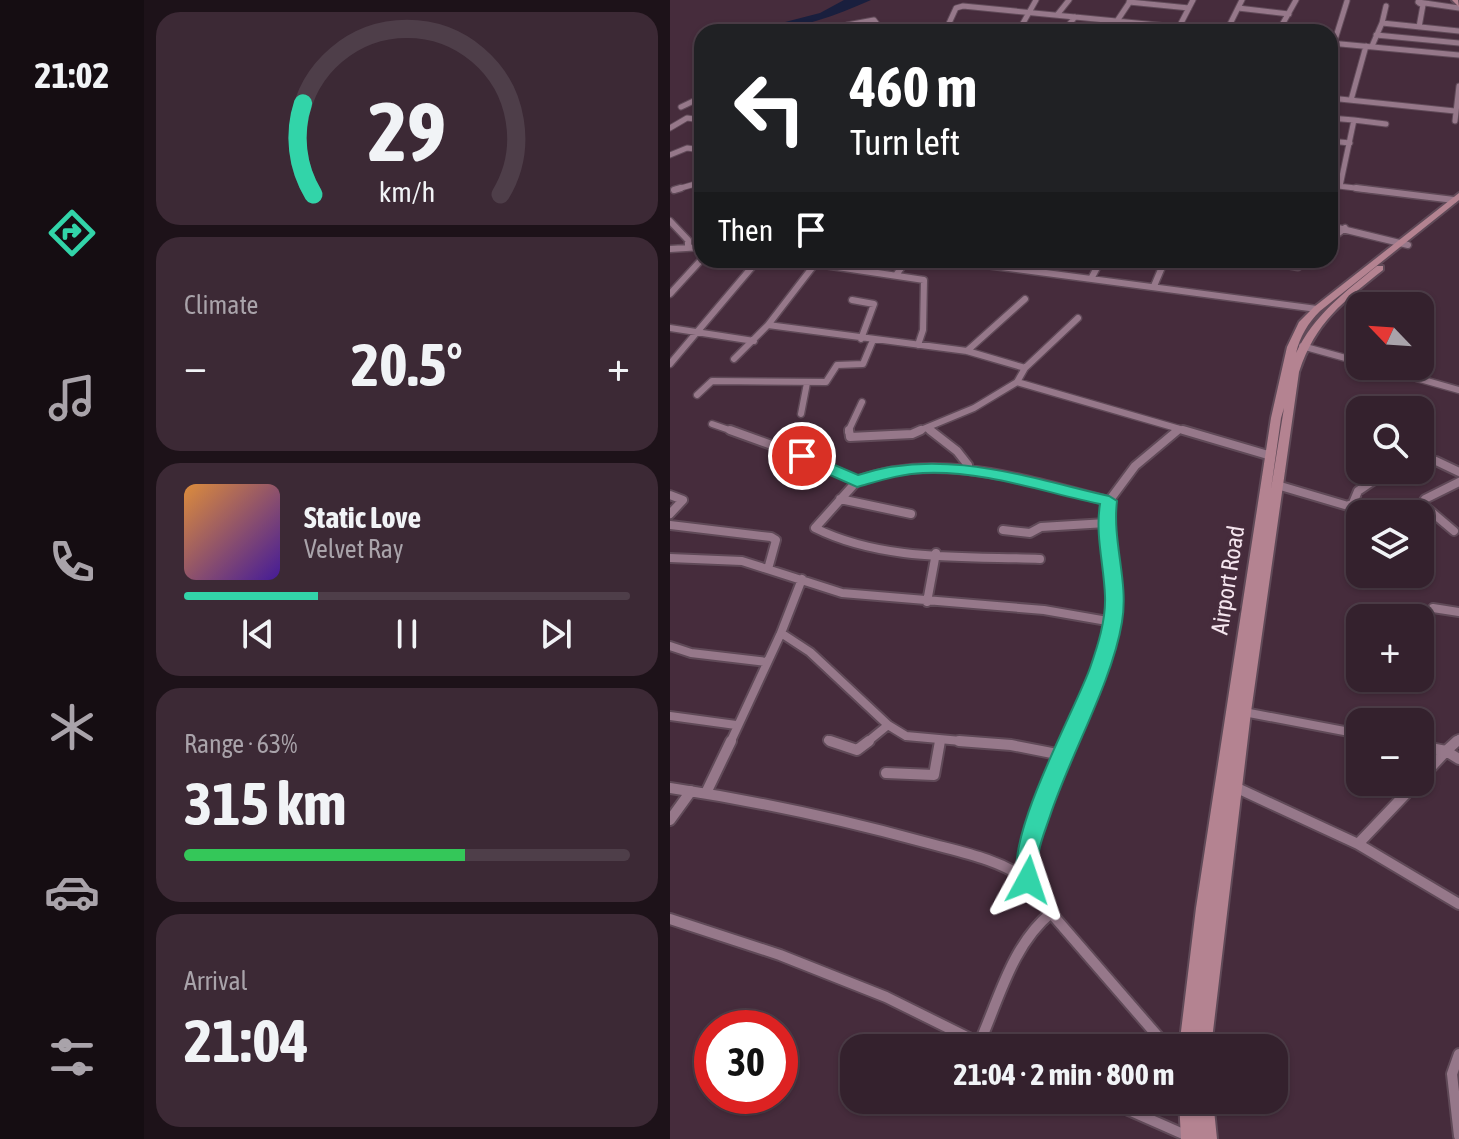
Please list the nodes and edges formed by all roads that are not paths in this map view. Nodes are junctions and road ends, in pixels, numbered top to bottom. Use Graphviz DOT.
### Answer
graph roads {
  1 [pos="974,0"];
  2 [pos="1036,0"];
  3 [pos="1069,0"];
  4 [pos="1193,0"];
  5 [pos="1242,0"];
  6 [pos="1296,0"];
  7 [pos="1338,0"];
  8 [pos="1130,1"];
  9 [pos="1348,1"];
  10 [pos="1417,1"];
  11 [pos="1458,4"];
  12 [pos="1386,6"];
  13 [pos="970,7"];
  14 [pos="1189,8"];
  15 [pos="1238,8"];
  16 [pos="1029,12"];
  17 [pos="1289,14"];
  18 [pos="1057,15"];
  19 [pos="1075,17"];
  20 [pos="1117,21"];
  21 [pos="1136,23"];
  22 [pos="1382,23"];
  23 [pos="852,24"];
  24 [pos="877,24"];
  25 [pos="949,24"];
  26 [pos="1022,24"];
  27 [pos="1069,24"];
  28 [pos="1147,24"];
  29 [pos="1181,24"];
  30 [pos="1231,24"];
  31 [pos="1283,24"];
  32 [pos="1338,27"];
  33 [pos="1419,27"];
  34 [pos="1459,31"];
  35 [pos="1376,35"];
  36 [pos="1338,43"];
  37 [pos="1459,43"];
  38 [pos="1369,46"];
  39 [pos="1459,55"];
  40 [pos="1459,86"];
  41 [pos="1338,99"];
  42 [pos="1351,100"];
  43 [pos="694,101"];
  44 [pos="1458,102"];
  45 [pos="681,107"];
  46 [pos="1455,111"];
  47 [pos="694,119"];
  48 [pos="1338,119"];
  49 [pos="1354,120"];
  50 [pos="1455,121"];
  51 [pos="1386,124"];
  52 [pos="672,126"];
  53 [pos="1338,142"];
  54 [pos="1350,143"];
  55 [pos="694,147"];
  56 [pos="670,155"];
  57 [pos="1338,177"];
  58 [pos="694,184"];
  59 [pos="1338,185"];
  60 [pos="671,189"];
  61 [pos="1457,200"];
  62 [pos="670,221"];
  63 [pos="1338,227"];
  64 [pos="1345,228"];
  65 [pos="1338,234"];
  66 [pos="1406,243"];
  67 [pos="688,246"];
  68 [pos="694,246"];
  69 [pos="670,249"];
  70 [pos="694,268"];
  71 [pos="751,268"];
  72 [pos="812,268"];
  73 [pos="844,268"];
  74 [pos="901,268"];
  75 [pos="1020,268"];
  76 [pos="1097,268"];
  77 [pos="1162,268"];
  78 [pos="1034,270"];
  79 [pos="896,275"];
  80 [pos="1092,277"];
  81 [pos="1154,286"];
  82 [pos="670,294"];
  83 [pos="1025,299"];
  84 [pos="852,300"];
  85 [pos="1317,309"];
  86 [pos="1078,318"];
  87 [pos="768,325"];
  88 [pos="670,328"];
  89 [pos="699,332"];
  90 [pos="861,339"];
  91 [pos="873,340"];
  92 [pos="754,341"];
  93 [pos="918,345"];
  94 [pos="1302,346"];
  95 [pos="967,351"];
  96 [pos="1346,358"];
  97 [pos="734,359"];
  98 [pos="670,364"];
  99 [pos="1025,368"];
  100 [pos="1424,380"];
  101 [pos="1017,382"];
  102 [pos="807,383"];
  103 [pos="1459,390"];
  104 [pos="697,395"];
  105 [pos="862,402"];
  106 [pos="801,414"];
  107 [pos="712,424"];
  108 [pos="927,428"];
  109 [pos="1178,430"];
  110 [pos="1271,456"];
  111 [pos="1436,461"];
  112 [pos="965,469"];
  113 [pos="1459,472"];
  114 [pos="857,481"];
  115 [pos="1459,482"];
  116 [pos="1368,484"];
  117 [pos="1277,485"];
  118 [pos="670,495"];
  119 [pos="840,499"];
  120 [pos="1109,501"];
  121 [pos="670,514"];
  122 [pos="911,514"];
  123 [pos="1106,523"];
  124 [pos="670,525"];
  125 [pos="1003,530"];
  126 [pos="1454,531"];
  127 [pos="936,553"];
  128 [pos="670,558"];
  129 [pos="1040,559"];
  130 [pos="768,569"];
  131 [pos="802,579"];
  132 [pos="927,602"];
  133 [pos="1434,608"];
  134 [pos="1459,612"];
  135 [pos="1113,622"];
  136 [pos="781,633"];
  137 [pos="670,646"];
  138 [pos="767,662"];
  139 [pos="1244,712"];
  140 [pos="670,716"];
  141 [pos="736,725"];
  142 [pos="888,725"];
  143 [pos="1346,731"];
  144 [pos="1459,739"];
  145 [pos="828,740"];
  146 [pos="940,740"];
  147 [pos="1434,749"];
  148 [pos="1446,751"];
  149 [pos="1062,755"];
  150 [pos="1459,759"];
  151 [pos="1434,763"];
  152 [pos="886,773"];
  153 [pos="1235,787"];
  154 [pos="670,788"];
  155 [pos="691,791"];
  156 [pos="706,793"];
  157 [pos="1403,796"];
  158 [pos="670,820"];
  159 [pos="1358,844"];
  160 [pos="1028,880"];
  161 [pos="1459,904"];
  162 [pos="1051,913"];
  163 [pos="671,921"];
  164 [pos="1210,931"];
  165 [pos="960,1034"];
  166 [pos="989,1034"];
  167 [pos="1156,1034"];
  168 [pos="1190,1034"];
  169 [pos="1204,1034"];
  170 [pos="1459,1054"];
  171 [pos="1139,1114"];
  172 [pos="1191,1114"];
  173 [pos="1201,1114"];
  174 [pos="1459,1136"];
  175 [pos="1196,1138"];
  1 -- 13 [label="street"];
  2 -- 16 [label="street"];
  3 -- 18 [label="street"];
  4 -- 14 [label="street"];
  5 -- 15 [label="street"];
  6 -- 17 [label="street"];
  7 -- 9 [label="street"];
  8 -- 14 [label="street"];
  8 -- 20 [label="street"];
  9 -- 32 [label="street"];
  10 -- 11 [label="street"];
  10 -- 33 [label="street"];
  12 -- 22 [label="street"];
  13 -- 16 [label="street"];
  13 -- 25 [label="street"];
  14 -- 29 [label="street"];
  15 -- 17 [label="street"];
  15 -- 30 [label="street"];
  16 -- 18 [label="street"];
  16 -- 26 [label="street"];
  17 -- 31 [label="street"];
  18 -- 19 [label="street"];
  19 -- 20 [label="street"];
  19 -- 27 [label="street"];
  20 -- 21 [label="street"];
  21 -- 28 [label="street"];
  22 -- 33 [label="street"];
  22 -- 35 [label="street"];
  23 -- 24 [label="street"];
  33 -- 34 [label="street"];
  35 -- 37 [label="street"];
  35 -- 38 [label="street"];
  36 -- 38 [label="street"];
  38 -- 39 [label="street"];
  38 -- 42 [label="street"];
  40 -- 44 [label="street"];
  41 -- 42 [label="street"];
  42 -- 46 [label="street"];
  43 -- 45 [label="street"];
  44 -- 46 [label="street"];
  46 -- 50 [label="street"];
  47 -- 52 [label="street"];
  48 -- 49 [label="street"];
  49 -- 51 [label="street"];
  49 -- 54 [label="street"];
  53 -- 54 [label="street"];
  54 -- 57 [label="street"];
  55 -- 56 [label="street"];
  58 -- 60 [label="street"];
  59 -- 61 [label="street"];
  61 -- 66 [label="main road, Airport Road"];
  62 -- 67 [label="street"];
  63 -- 64 [label="street"];
  64 -- 65 [label="street"];
  64 -- 66 [label="street"];
  66 -- 85 [label="main road, Airport Road"];
  66 -- 94 [label="main road, Airport Road"];
  67 -- 68 [label="street"];
  67 -- 69 [label="street"];
  70 -- 82 [label="street"];
  71 -- 89 [label="street"];
  72 -- 87 [label="street"];
  73 -- 79 [label="street"];
  74 -- 79 [label="street"];
  75 -- 78 [label="street"];
  76 -- 80 [label="street"];
  77 -- 81 [label="street"];
  78 -- 80 [label="street"];
  79 -- 93 [label="street"];
  80 -- 81 [label="street"];
  81 -- 85 [label="street"];
  83 -- 95 [label="street"];
  84 -- 90 [label="street"];
  85 -- 110 [label="main road, Airport Road"];
  86 -- 99 [label="street"];
  87 -- 90 [label="street"];
  87 -- 92 [label="street"];
  88 -- 89 [label="street"];
  89 -- 92 [label="street"];
  89 -- 98 [label="street"];
  90 -- 91 [label="street"];
  91 -- 93 [label="street"];
  91 -- 102 [label="street"];
  92 -- 97 [label="street"];
  93 -- 95 [label="street"];
  94 -- 96 [label="street"];
  94 -- 117 [label="main road, Airport Road"];
  95 -- 99 [label="street"];
  99 -- 101 [label="street"];
  100 -- 103 [label="street"];
  101 -- 108 [label="street"];
  101 -- 109 [label="street"];
  102 -- 104 [label="street"];
  102 -- 106 [label="street"];
  105 -- 108 [label="street"];
  107 -- 114 [label="street"];
  108 -- 112 [label="street"];
  109 -- 110 [label="street"];
  109 -- 120 [label="street"];
  110 -- 164 [label="main road, Airport Road"];
  111 -- 113 [label="street"];
  112 -- 114 [label="street"];
  112 -- 120 [label="street"];
  114 -- 119 [label="street"];
  115 -- 126 [label="street"];
  116 -- 117 [label="street"];
  117 -- 139 [label="main road, Airport Road"];
  118 -- 121 [label="street"];
  119 -- 122 [label="street"];
  119 -- 127 [label="street"];
  120 -- 123 [label="street"];
  123 -- 125 [label="street"];
  123 -- 135 [label="street"];
  124 -- 130 [label="street"];
  127 -- 129 [label="street"];
  127 -- 132 [label="street"];
  128 -- 130 [label="street"];
  130 -- 131 [label="street"];
  131 -- 132 [label="street"];
  131 -- 136 [label="street"];
  132 -- 135 [label="street"];
  133 -- 134 [label="street"];
  135 -- 149 [label="street"];
  136 -- 138 [label="street"];
  136 -- 142 [label="street"];
  137 -- 138 [label="street"];
  138 -- 141 [label="street"];
  139 -- 143 [label="street"];
  139 -- 153 [label="main road, Airport Road"];
  140 -- 141 [label="street"];
  141 -- 156 [label="street"];
  142 -- 145 [label="street"];
  142 -- 146 [label="street"];
  144 -- 148 [label="street"];
  146 -- 149 [label="street"];
  146 -- 152 [label="street"];
  147 -- 148 [label="street"];
  148 -- 150 [label="street"];
  148 -- 151 [label="street"];
  149 -- 160 [label="street"];
  153 -- 159 [label="street"];
  153 -- 164 [label="main road, Airport Road"];
  154 -- 155 [label="street"];
  155 -- 156 [label="street"];
  155 -- 158 [label="street"];
  156 -- 160 [label="street"];
  157 -- 159 [label="street"];
  159 -- 161 [label="street"];
  160 -- 162 [label="street"];
  162 -- 166 [label="street"];
  162 -- 167 [label="street"];
  163 -- 165 [label="street"];
  164 -- 168 [label="main road, Airport Road"];
  164 -- 169 [label="main road, Airport Road"];
  170 -- 174 [label="street"];
  171 -- 175 [label="street"];
  172 -- 175 [label="main road"];
  173 -- 175 [label="main road"];
}
